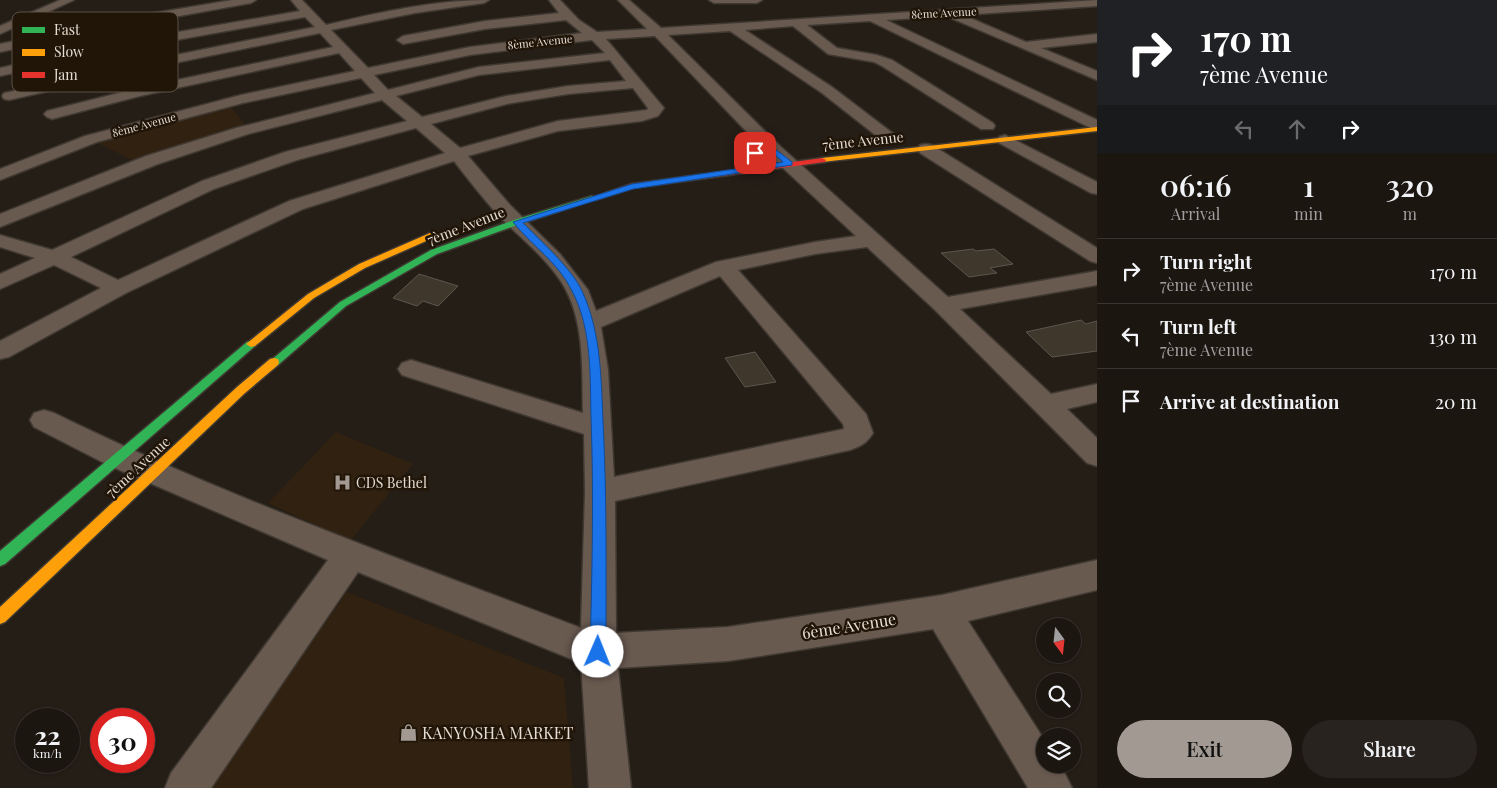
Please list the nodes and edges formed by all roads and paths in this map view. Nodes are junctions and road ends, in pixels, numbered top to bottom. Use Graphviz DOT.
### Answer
graph roads {
  1 [pos="69,0"];
  2 [pos="251,0"];
  3 [pos="296,0"];
  4 [pos="414,0"];
  5 [pos="484,0"];
  6 [pos="554,0"];
  7 [pos="623,0"];
  8 [pos="714,0"];
  9 [pos="757,0"];
  10 [pos="458,2"];
  11 [pos="1097,3"];
  12 [pos="1064,4"];
  13 [pos="362,7"];
  14 [pos="425,8"];
  15 [pos="11,10"];
  16 [pos="38,12"];
  17 [pos="178,13"];
  18 [pos="308,13"];
  19 [pos="950,14"];
  20 [pos="1089,14"];
  21 [pos="567,16"];
  22 [pos="871,17"];
  23 [pos="375,18"];
  24 [pos="795,22"];
  25 [pos="12,24"];
  26 [pos="733,27"];
  27 [pos="321,28"];
  28 [pos="452,29"];
  29 [pos="0,30"];
  30 [pos="658,32"];
  31 [pos="396,35"];
  32 [pos="178,36"];
  33 [pos="592,36"];
  34 [pos="1097,38"];
  35 [pos="1026,45"];
  36 [pos="341,49"];
  37 [pos="614,56"];
  38 [pos="178,59"];
  39 [pos="425,59"];
  40 [pos="362,73"];
  41 [pos="1096,75"];
  42 [pos="178,84"];
  43 [pos="635,84"];
  44 [pos="139,92"];
  45 [pos="4,93"];
  46 [pos="385,95"];
  47 [pos="52,114"];
  48 [pos="1097,114"];
  49 [pos="1076,117"];
  50 [pos="1056,119"];
  51 [pos="418,123"];
  52 [pos="1097,127"];
  53 [pos="968,128"];
  54 [pos="997,130"];
  55 [pos="894,137"];
  56 [pos="91,139"];
  57 [pos="870,140"];
  58 [pos="926,149"];
  59 [pos="780,154"];
  60 [pos="458,155"];
  61 [pos="0,175"];
  62 [pos="1097,190"];
  63 [pos="506,212"];
  64 [pos="0,221"];
  65 [pos="442,231"];
  66 [pos="871,240"];
  67 [pos="0,241"];
  68 [pos="55,257"];
  69 [pos="1097,257"];
  70 [pos="724,267"];
  71 [pos="1097,278"];
  72 [pos="0,282"];
  73 [pos="118,288"];
  74 [pos="943,305"];
  75 [pos="589,323"];
  76 [pos="0,351"];
  77 [pos="411,369"];
  78 [pos="1097,393"];
  79 [pos="1044,405"];
  80 [pos="44,420"];
  81 [pos="597,428"];
  82 [pos="1097,455"];
  83 [pos="118,456"];
  84 [pos="155,471"];
  85 [pos="600,492"];
  86 [pos="351,555"];
  87 [pos="0,560"];
  88 [pos="1097,575"];
  89 [pos="942,611"];
  90 [pos="0,618"];
  91 [pos="598,652"];
  92 [pos="186,788"];
  93 [pos="610,788"];
  94 [pos="1051,788"];
  1 -- 16 [label="street"];
  2 -- 17 [label="street"];
  3 -- 18 [label="street"];
  4 -- 14 [label="street"];
  5 -- 10 [label="street"];
  6 -- 21 [label="street"];
  7 -- 30 [label="street"];
  8 -- 9 [label="street"];
  10 -- 14 [label="street"];
  11 -- 12 [label="street, 8ème Avenue"];
  12 -- 19 [label="street, 8ème Avenue"];
  12 -- 20 [label="street"];
  13 -- 23 [label="street"];
  14 -- 23 [label="street"];
  14 -- 28 [label="street"];
  15 -- 16 [label="street"];
  18 -- 27 [label="street"];
  18 -- 32 [label="street"];
  19 -- 22 [label="street, 8ème Avenue"];
  19 -- 35 [label="street"];
  21 -- 28 [label="street"];
  21 -- 33 [label="street"];
  22 -- 24 [label="street, 8ème Avenue"];
  22 -- 49 [label="street"];
  23 -- 27 [label="street"];
  23 -- 31 [label="street"];
  24 -- 26 [label="street, 8ème Avenue"];
  24 -- 54 [label="street"];
  25 -- 29 [label="street"];
  26 -- 30 [label="street, 8ème Avenue"];
  26 -- 55 [label="street"];
  27 -- 36 [label="street"];
  27 -- 38 [label="street"];
  28 -- 31 [label="street"];
  30 -- 33 [label="street, 8ème Avenue"];
  30 -- 59 [label="street"];
  31 -- 39 [label="street"];
  33 -- 37 [label="street"];
  33 -- 39 [label="street, 8ème Avenue"];
  34 -- 35 [label="street"];
  35 -- 41 [label="street"];
  36 -- 40 [label="street"];
  36 -- 42 [label="street"];
  37 -- 43 [label="street"];
  37 -- 46 [label="street"];
  39 -- 40 [label="street, 8ème Avenue"];
  40 -- 46 [label="street"];
  40 -- 56 [label="street, 8ème Avenue"];
  43 -- 51 [label="street"];
  43 -- 60 [label="street"];
  44 -- 47 [label="street"];
  45 -- 47 [label="street"];
  46 -- 51 [label="street"];
  46 -- 64 [label="street"];
  47 -- 56 [label="street"];
  48 -- 49 [label="street"];
  49 -- 50 [label="street"];
  49 -- 52 [label="street"];
  51 -- 60 [label="street"];
  51 -- 68 [label="street"];
  52 -- 54 [label="street, 7ème Avenue"];
  53 -- 54 [label="street, 7ème Avenue"];
  54 -- 58 [label="street, 7ème Avenue"];
  54 -- 62 [label="street"];
  55 -- 57 [label="street, 7ème Avenue"];
  56 -- 61 [label="street, 8ème Avenue"];
  58 -- 59 [label="street, 7ème Avenue"];
  58 -- 69 [label="street"];
  59 -- 63 [label="street, 7ème Avenue"];
  59 -- 66 [label="street"];
  60 -- 63 [label="street"];
  60 -- 73 [label="street"];
  63 -- 75 [label="street"];
  63 -- 84 [label="street, 7ème Avenue"];
  65 -- 83 [label="street, 7ème Avenue"];
  66 -- 70 [label="street"];
  66 -- 74 [label="street"];
  67 -- 68 [label="street"];
  68 -- 72 [label="street"];
  68 -- 73 [label="street"];
  70 -- 75 [label="street"];
  70 -- 85 [label="street"];
  71 -- 74 [label="street"];
  73 -- 76 [label="street"];
  74 -- 79 [label="street"];
  75 -- 81 [label="street"];
  77 -- 81 [label="street"];
  78 -- 79 [label="street"];
  79 -- 82 [label="street"];
  80 -- 83 [label="street"];
  81 -- 85 [label="street"];
  83 -- 84 [label="street"];
  83 -- 87 [label="street, 7ème Avenue"];
  84 -- 86 [label="street"];
  84 -- 90 [label="street, 7ème Avenue"];
  85 -- 91 [label="street"];
  86 -- 91 [label="street"];
  86 -- 92 [label="street"];
  88 -- 89 [label="street, 6ème Avenue"];
  89 -- 91 [label="street, 6ème Avenue"];
  89 -- 94 [label="street"];
  91 -- 93 [label="street"];
}
